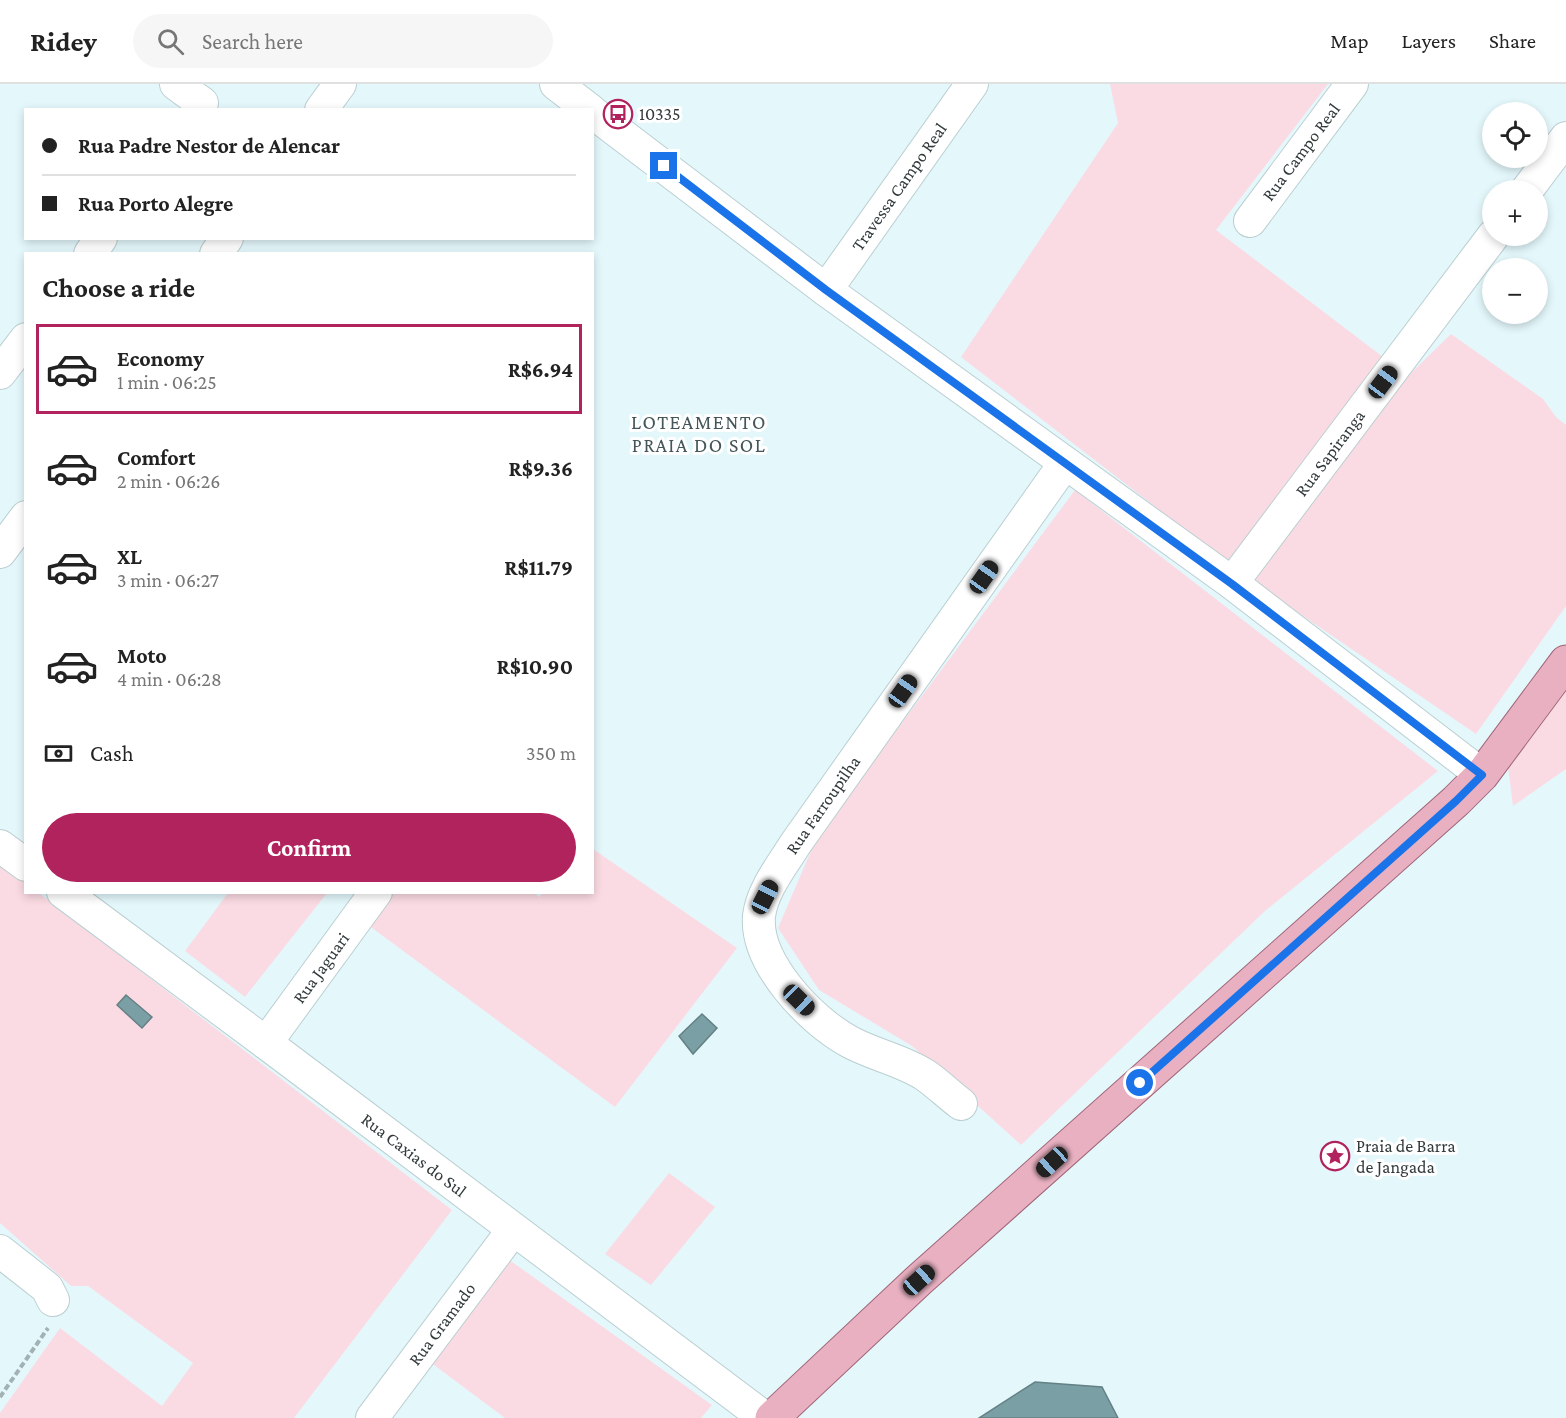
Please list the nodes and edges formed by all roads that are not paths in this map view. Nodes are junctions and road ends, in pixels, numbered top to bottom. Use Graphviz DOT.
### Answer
graph roads {
  1 [pos="176,84"];
  2 [pos="340,84"];
  3 [pos="556,84"];
  4 [pos="972,84"];
  5 [pos="1352,84"];
  6 [pos="205,99"];
  7 [pos="322,108"];
  8 [pos="587,108"];
  9 [pos="594,113"];
  10 [pos="1566,138"];
  11 [pos="1534,180"];
  12 [pos="1250,221"];
  13 [pos="1486,246"];
  14 [pos="826,290"];
  15 [pos="24,342"];
  16 [pos="0,373"];
  17 [pos="1065,463"];
  18 [pos="24,520"];
  19 [pos="0,552"];
  20 [pos="1232,584"];
  21 [pos="1566,662"];
  22 [pos="1482,775"];
  23 [pos="0,846"];
  24 [pos="24,864"];
  25 [pos="66,894"];
  26 [pos="375,894"];
  27 [pos="266,1042"];
  28 [pos="961,1104"];
  29 [pos="513,1230"];
  30 [pos="0,1251"];
  31 [pos="53,1300"];
  32 [pos="376,1417"];
  33 [pos="765,1418"];
  34 [pos="772,1418"];
  1 -- 6 [label="street"];
  2 -- 7 [label="street"];
  3 -- 8 [label="street"];
  4 -- 14 [label="street, Travessa Campo Real"];
  5 -- 12 [label="street, Rua Campo Real"];
  9 -- 14 [label="street"];
  10 -- 11 [label="street"];
  13 -- 20 [label="street, Rua Sapiranga"];
  14 -- 17 [label="street"];
  15 -- 16 [label="street"];
  17 -- 20 [label="street"];
  17 -- 28 [label="street, Rua Farroupilha"];
  18 -- 19 [label="street"];
  20 -- 22 [label="street"];
  21 -- 22 [label="main road"];
  22 -- 34 [label="main road"];
  23 -- 24 [label="street"];
  25 -- 27 [label="street, Rua Caxias do Sul"];
  26 -- 27 [label="street, Rua Jaguari"];
  27 -- 29 [label="street, Rua Caxias do Sul"];
  29 -- 32 [label="street, Rua Gramado"];
  29 -- 33 [label="street, Rua Caxias do Sul"];
  30 -- 31 [label="street"];
}
